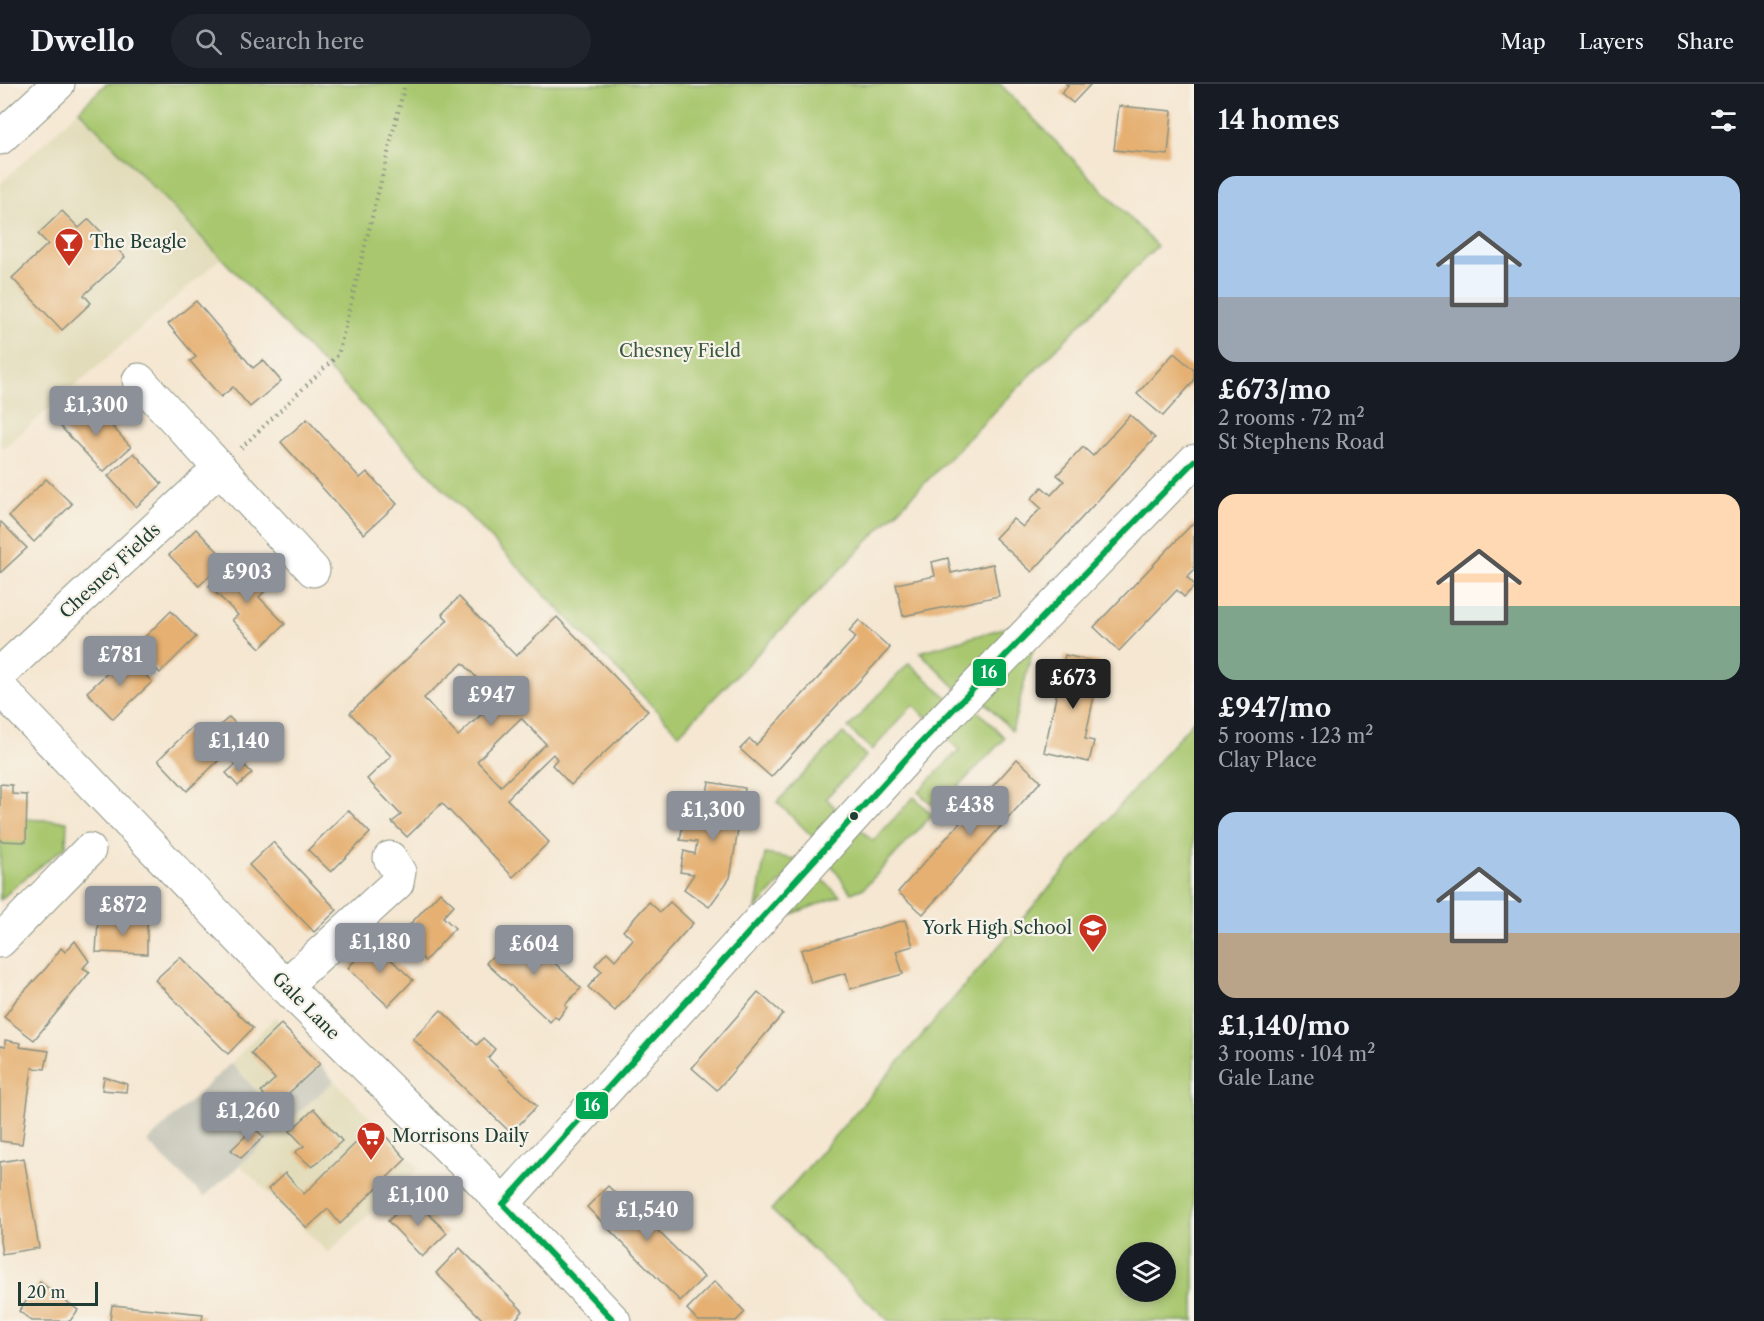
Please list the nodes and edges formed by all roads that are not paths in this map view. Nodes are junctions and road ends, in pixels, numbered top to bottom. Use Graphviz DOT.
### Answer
graph roads {
  1 [pos="58,84"];
  2 [pos="0,138"];
  3 [pos="139,380"];
  4 [pos="1194,461"];
  5 [pos="220,468"];
  6 [pos="313,570"];
  7 [pos="0,674"];
  8 [pos="0,688"];
  9 [pos="89,850"];
  10 [pos="390,858"];
  11 [pos="0,941"];
  12 [pos="285,986"];
  13 [pos="503,1204"];
  14 [pos="614,1321"];
  1 -- 2 [label="street"];
  3 -- 5 [label="street"];
  4 -- 13 [label="street"];
  5 -- 6 [label="street"];
  5 -- 7 [label="street, Chesney Fields"];
  8 -- 12 [label="street, Gale Lane"];
  9 -- 11 [label="street"];
  10 -- 12 [label="street"];
  12 -- 13 [label="street, Gale Lane"];
  13 -- 14 [label="street, Gale Lane"];
}
